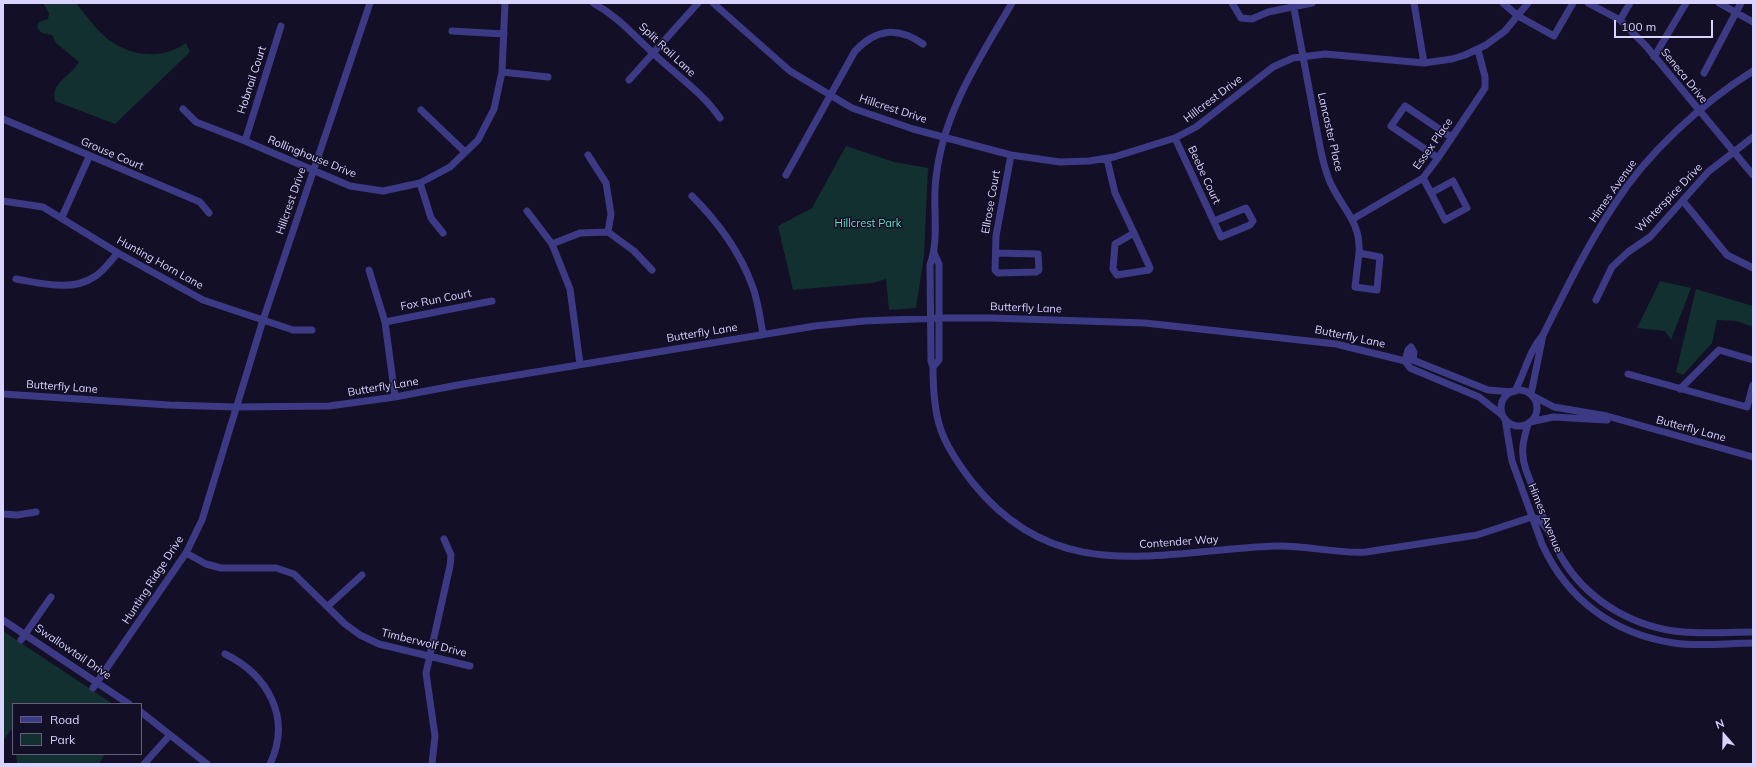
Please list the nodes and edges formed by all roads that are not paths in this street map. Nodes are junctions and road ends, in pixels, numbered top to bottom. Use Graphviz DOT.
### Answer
graph roads {
  1 [pos="370,3"];
  2 [pos="505,3"];
  3 [pos="593,3"];
  4 [pos="698,3"];
  5 [pos="713,3"];
  6 [pos="1011,3"];
  7 [pos="1232,3"];
  8 [pos="1312,3"];
  9 [pos="1414,3"];
  10 [pos="1503,3"];
  11 [pos="1528,3"];
  12 [pos="1573,3"];
  13 [pos="1588,3"];
  14 [pos="1630,3"];
  15 [pos="1686,3"];
  16 [pos="1719,3"];
  17 [pos="1742,3"];
  18 [pos="1294,5"];
  19 [pos="1736,12"];
  20 [pos="1518,16"];
  21 [pos="1620,20"];
  22 [pos="1753,22"];
  23 [pos="281,26"];
  24 [pos="452,31"];
  25 [pos="504,34"];
  26 [pos="923,44"];
  27 [pos="1478,50"];
  28 [pos="653,53"];
  29 [pos="1302,56"];
  30 [pos="1654,57"];
  31 [pos="1424,63"];
  32 [pos="1753,71"];
  33 [pos="502,72"];
  34 [pos="1704,73"];
  35 [pos="548,77"];
  36 [pos="629,80"];
  37 [pos="829,96"];
  38 [pos="183,109"];
  39 [pos="421,110"];
  40 [pos="1698,110"];
  41 [pos="720,118"];
  42 [pos="3,119"];
  43 [pos="943,137"];
  44 [pos="1451,137"];
  45 [pos="1753,137"];
  46 [pos="1175,138"];
  47 [pos="244,140"];
  48 [pos="465,152"];
  49 [pos="1734,152"];
  50 [pos="588,154"];
  51 [pos="1011,155"];
  52 [pos="89,157"];
  53 [pos="1438,158"];
  54 [pos="1107,159"];
  55 [pos="313,171"];
  56 [pos="786,175"];
  57 [pos="1753,175"];
  58 [pos="1423,178"];
  59 [pos="420,183"];
  60 [pos="1431,193"];
  61 [pos="692,196"];
  62 [pos="3,201"];
  63 [pos="1683,201"];
  64 [pos="527,211"];
  65 [pos="208,213"];
  66 [pos="62,217"];
  67 [pos="1352,219"];
  68 [pos="1214,221"];
  69 [pos="608,232"];
  70 [pos="443,233"];
  71 [pos="1134,233"];
  72 [pos="552,244"];
  73 [pos="118,253"];
  74 [pos="934,253"];
  75 [pos="996,253"];
  76 [pos="1359,254"];
  77 [pos="1753,268"];
  78 [pos="369,270"];
  79 [pos="652,270"];
  80 [pos="16,279"];
  81 [pos="1596,300"];
  82 [pos="492,301"];
  83 [pos="940,318"];
  84 [pos="930,319"];
  85 [pos="263,320"];
  86 [pos="385,322"];
  87 [pos="312,330"];
  88 [pos="763,334"];
  89 [pos="1542,335"];
  90 [pos="1409,360"];
  91 [pos="1753,360"];
  92 [pos="580,364"];
  93 [pos="933,367"];
  94 [pos="1628,374"];
  95 [pos="1753,385"];
  96 [pos="1680,389"];
  97 [pos="1513,391"];
  98 [pos="3,394"];
  99 [pos="1532,395"];
  100 [pos="395,397"];
  101 [pos="236,407"];
  102 [pos="1504,417"];
  103 [pos="1623,422"];
  104 [pos="1529,423"];
  105 [pos="1753,457"];
  106 [pos="36,512"];
  107 [pos="3,514"];
  108 [pos="1532,517"];
  109 [pos="1551,534"];
  110 [pos="444,539"];
  111 [pos="186,553"];
  112 [pos="362,575"];
  113 [pos="51,596"];
  114 [pos="328,606"];
  115 [pos="3,620"];
  116 [pos="1753,632"];
  117 [pos="23,637"];
  118 [pos="1753,643"];
  119 [pos="225,654"];
  120 [pos="429,656"];
  121 [pos="470,666"];
  122 [pos="95,685"];
  123 [pos="127,703"];
  124 [pos="142,713"];
  125 [pos="170,736"];
  126 [pos="144,764"];
  127 [pos="207,764"];
  128 [pos="270,764"];
  129 [pos="432,764"];
  1 -- 55 [label="street, Hillcrest Drive"];
  2 -- 25 [label="street, Rollinghouse Drive"];
  3 -- 28 [label="street, Split Rail Lane"];
  4 -- 28 [label="street"];
  5 -- 37 [label="street, Hillcrest Drive"];
  6 -- 43 [label="street"];
  7 -- 18 [label="street"];
  8 -- 18 [label="street"];
  9 -- 31 [label="street"];
  10 -- 20 [label="street"];
  11 -- 20 [label="street, Hillcrest Drive"];
  12 -- 20 [label="street"];
  13 -- 21 [label="street, Seneca Drive"];
  14 -- 21 [label="street"];
  15 -- 30 [label="street"];
  16 -- 19 [label="street"];
  17 -- 19 [label="street"];
  18 -- 29 [label="street, Lancaster Place"];
  19 -- 22 [label="street"];
  19 -- 34 [label="street"];
  20 -- 27 [label="street, Hillcrest Drive"];
  21 -- 30 [label="street, Seneca Drive"];
  23 -- 47 [label="street, Hobnail Court"];
  24 -- 25 [label="street"];
  25 -- 33 [label="street, Rollinghouse Drive"];
  26 -- 37 [label="street"];
  27 -- 31 [label="street, Hillcrest Drive"];
  27 -- 44 [label="street, Essex Place"];
  28 -- 36 [label="street"];
  28 -- 41 [label="street, Split Rail Lane"];
  29 -- 31 [label="street, Hillcrest Drive"];
  29 -- 46 [label="street, Hillcrest Drive"];
  29 -- 67 [label="street, Lancaster Place"];
  30 -- 40 [label="street, Seneca Drive"];
  32 -- 40 [label="street, Himes Avenue"];
  33 -- 35 [label="street"];
  33 -- 48 [label="street, Rollinghouse Drive"];
  37 -- 43 [label="street, Hillcrest Drive"];
  37 -- 56 [label="street"];
  38 -- 47 [label="street, Rollinghouse Drive"];
  39 -- 48 [label="street"];
  40 -- 49 [label="street, Seneca Drive"];
  40 -- 89 [label="street, Himes Avenue"];
  42 -- 52 [label="street, Grouse Court"];
  43 -- 51 [label="street, Hillcrest Drive"];
  43 -- 74 [label="street"];
  44 -- 53 [label="street, Essex Place"];
  44 -- 53 [label="street"];
  45 -- 49 [label="street, Winterspice Drive"];
  46 -- 54 [label="street, Hillcrest Drive"];
  46 -- 68 [label="street, Beebe Court"];
  47 -- 55 [label="street, Rollinghouse Drive"];
  48 -- 59 [label="street, Rollinghouse Drive"];
  49 -- 57 [label="street, Seneca Drive"];
  49 -- 63 [label="street, Winterspice Drive"];
  50 -- 69 [label="street"];
  51 -- 54 [label="street, Hillcrest Drive"];
  51 -- 75 [label="street, Ellrose Court"];
  52 -- 65 [label="street, Grouse Court"];
  52 -- 66 [label="street"];
  53 -- 58 [label="street, Essex Place"];
  54 -- 71 [label="street"];
  55 -- 59 [label="street, Rollinghouse Drive"];
  55 -- 85 [label="street, Hillcrest Drive"];
  58 -- 60 [label="street"];
  58 -- 67 [label="street, Essex Place"];
  59 -- 70 [label="street"];
  60 -- 60 [label="street"];
  61 -- 88 [label="street"];
  62 -- 66 [label="street, Hunting Horn Lane"];
  63 -- 77 [label="street"];
  63 -- 81 [label="street, Winterspice Drive"];
  64 -- 72 [label="street"];
  66 -- 73 [label="street, Hunting Horn Lane"];
  67 -- 76 [label="street, Lancaster Place"];
  68 -- 68 [label="street, Beebe Court"];
  69 -- 72 [label="street"];
  69 -- 79 [label="street"];
  71 -- 71 [label="street"];
  72 -- 92 [label="street"];
  73 -- 80 [label="street"];
  73 -- 85 [label="street, Hunting Horn Lane"];
  74 -- 83 [label="street, Contender Way"];
  74 -- 84 [label="street, Contender Way"];
  75 -- 75 [label="street, Ellrose Court"];
  76 -- 76 [label="street, Lancaster Place"];
  78 -- 86 [label="street"];
  82 -- 86 [label="street, Fox Run Court"];
  83 -- 84 [label="street, Butterfly Lane"];
  83 -- 90 [label="street, Butterfly Lane"];
  83 -- 93 [label="street, Contender Way"];
  84 -- 88 [label="street, Butterfly Lane"];
  84 -- 93 [label="street, Contender Way"];
  85 -- 87 [label="street, Hunting Horn Lane"];
  85 -- 101 [label="street, Hillcrest Drive"];
  86 -- 100 [label="street"];
  88 -- 92 [label="street, Butterfly Lane"];
  89 -- 97 [label="street, Himes Avenue"];
  89 -- 99 [label="street, Himes Avenue"];
  90 -- 97 [label="street, Butterfly Lane"];
  90 -- 102 [label="street, Butterfly Lane"];
  91 -- 96 [label="street"];
  92 -- 100 [label="street, Butterfly Lane"];
  93 -- 108 [label="street, Contender Way"];
  94 -- 96 [label="street"];
  95 -- 96 [label="street"];
  97 -- 99 [label="street"];
  97 -- 102 [label="street"];
  98 -- 101 [label="street, Butterfly Lane"];
  99 -- 103 [label="street, Butterfly Lane"];
  99 -- 104 [label="street"];
  100 -- 101 [label="street, Butterfly Lane"];
  101 -- 111 [label="street, Hunting Ridge Drive"];
  102 -- 104 [label="street"];
  102 -- 108 [label="street, Himes Avenue"];
  103 -- 104 [label="street, Butterfly Lane"];
  103 -- 105 [label="street, Butterfly Lane"];
  104 -- 109 [label="street, Himes Avenue"];
  106 -- 107 [label="street"];
  108 -- 109 [label="street"];
  108 -- 118 [label="street, Himes Avenue"];
  109 -- 116 [label="street, Himes Avenue"];
  110 -- 120 [label="street"];
  111 -- 114 [label="street, Timberwolf Drive"];
  111 -- 122 [label="street, Hunting Ridge Drive"];
  112 -- 114 [label="street"];
  113 -- 117 [label="street"];
  114 -- 120 [label="street, Timberwolf Drive"];
  115 -- 117 [label="street, Swallowtail Drive"];
  117 -- 122 [label="street, Swallowtail Drive"];
  119 -- 128 [label="street"];
  120 -- 121 [label="street, Timberwolf Drive"];
  120 -- 129 [label="street"];
  122 -- 123 [label="street, Swallowtail Drive"];
  124 -- 125 [label="street"];
  125 -- 126 [label="street"];
  125 -- 127 [label="street"];
}
